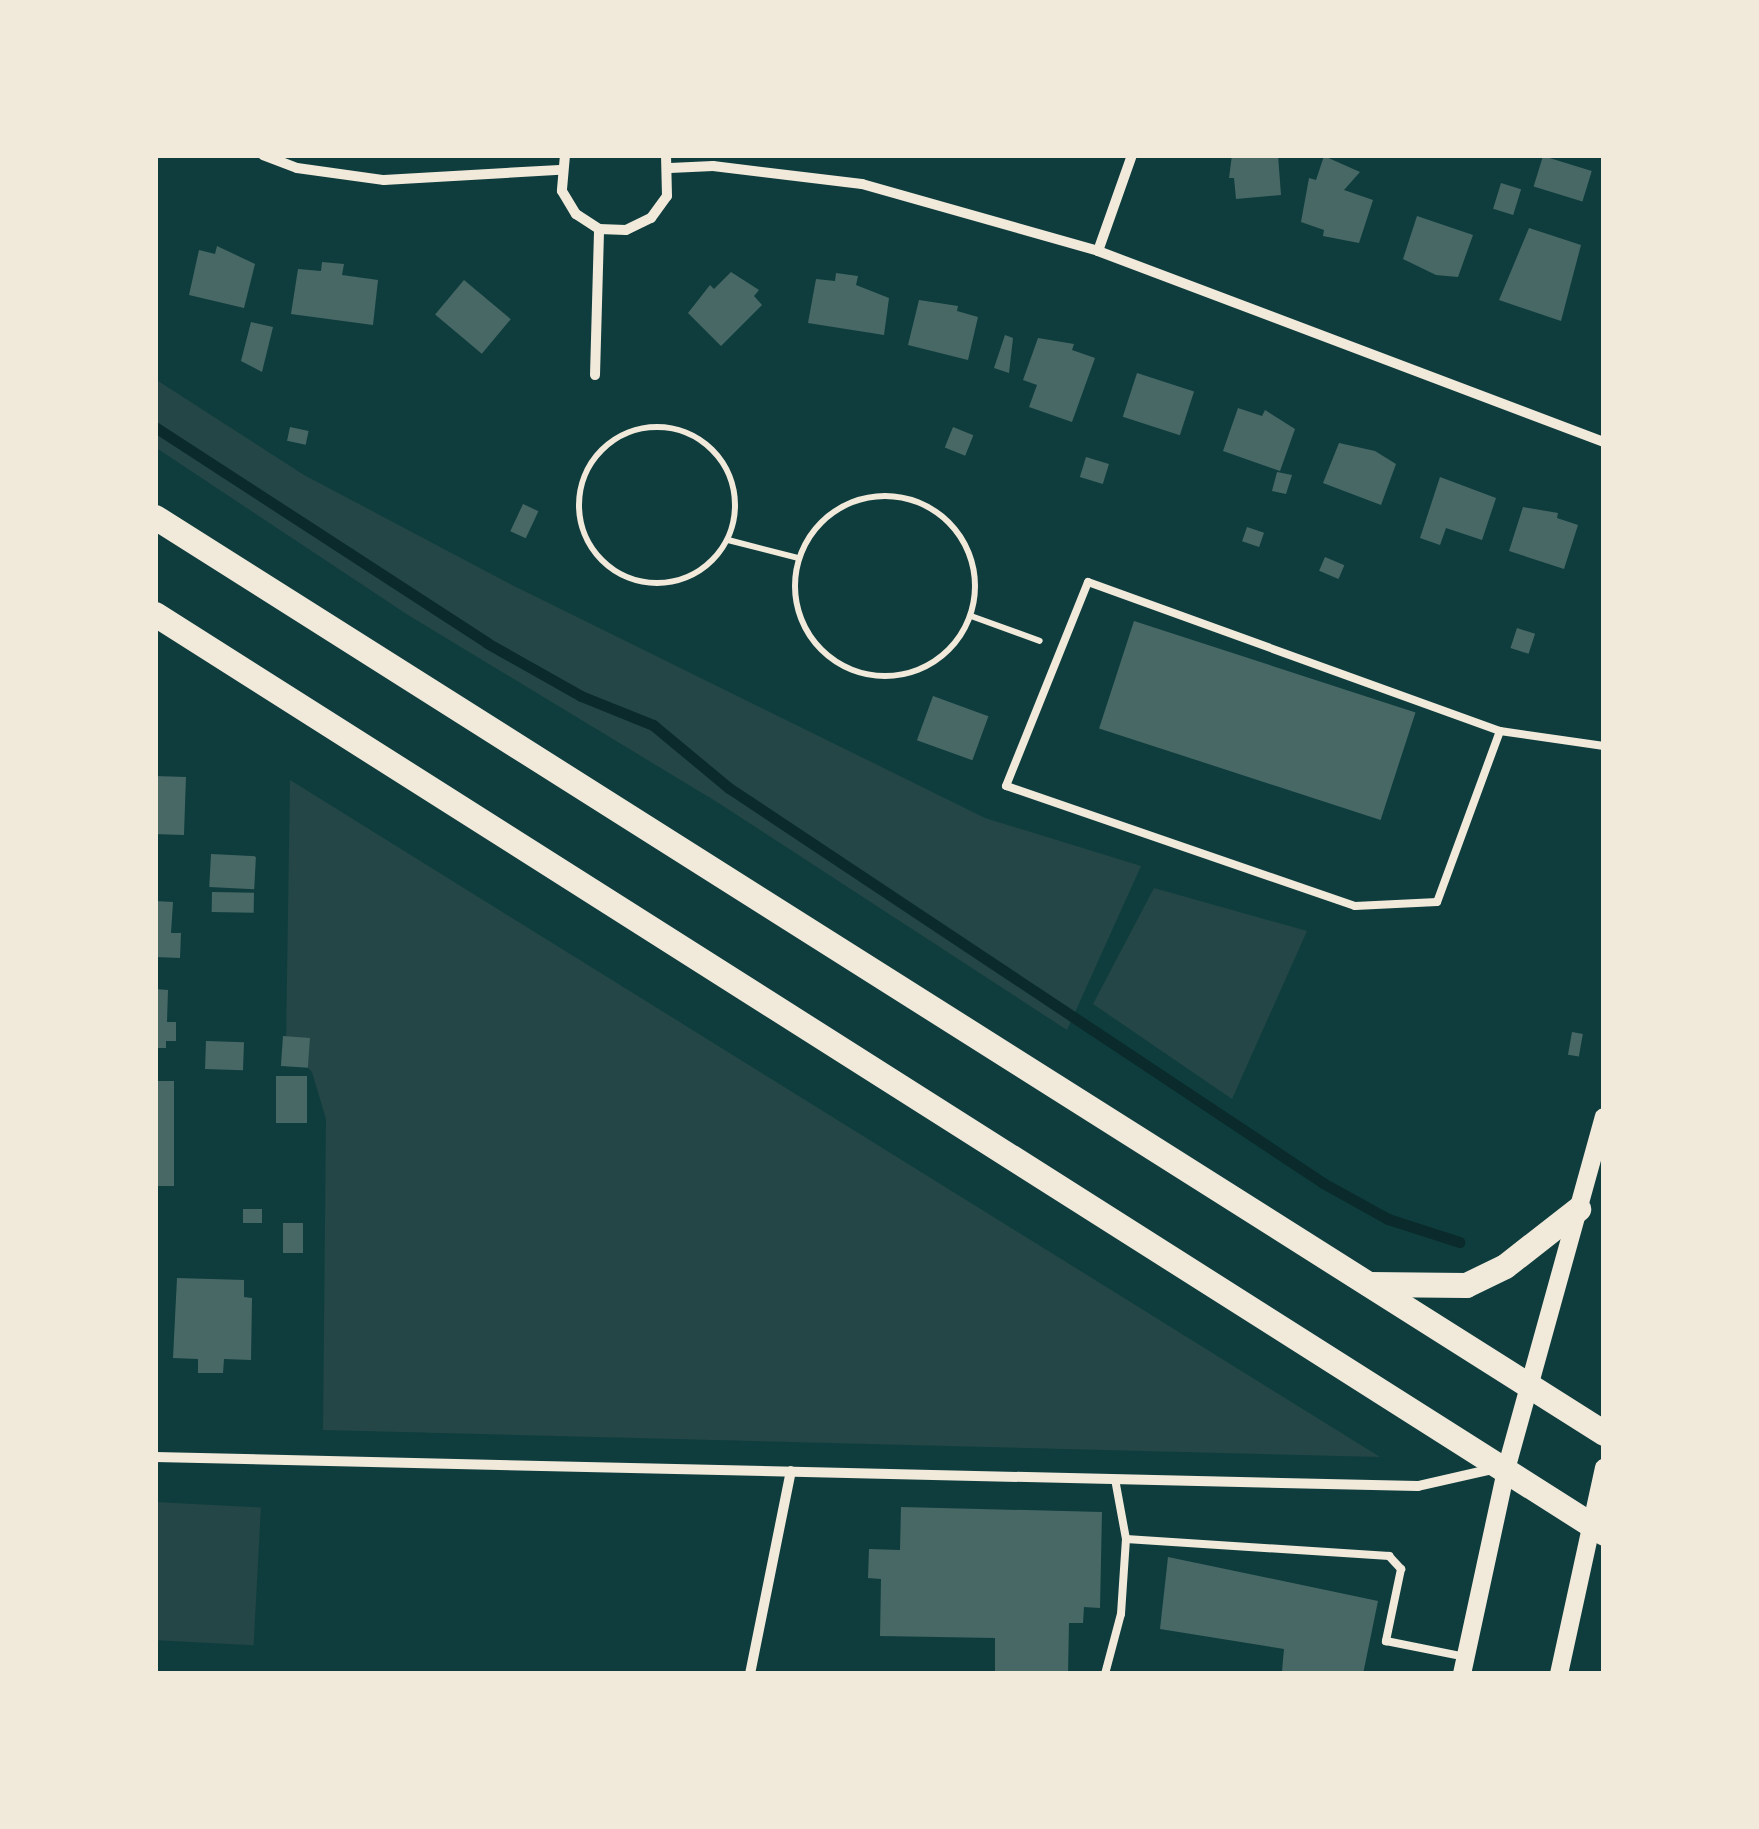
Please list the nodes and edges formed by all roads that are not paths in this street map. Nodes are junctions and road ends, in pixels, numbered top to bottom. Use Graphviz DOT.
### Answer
graph roads {
  1 [pos="263,155"];
  2 [pos="565,155"];
  3 [pos="666,155"];
  4 [pos="1132,155"];
  5 [pos="670,168"];
  6 [pos="560,170"];
  7 [pos="598,229"];
  8 [pos="1098,251"];
  9 [pos="595,375"];
  10 [pos="1604,442"];
  11 [pos="155,518"];
  12 [pos="155,614"];
  13 [pos="1500,731"];
  14 [pos="1604,746"];
  15 [pos="1604,1118"];
  16 [pos="1578,1209"];
  17 [pos="1369,1284"];
  18 [pos="1528,1385"];
  19 [pos="1604,1433"];
  20 [pos="155,1457"];
  21 [pos="1506,1466"];
  22 [pos="1604,1468"];
  23 [pos="791,1471"];
  24 [pos="1115,1479"];
  25 [pos="1597,1528"];
  26 [pos="1126,1539"];
  27 [pos="1466,1668"];
  28 [pos="750,1674"];
  29 [pos="1105,1674"];
  30 [pos="1559,1674"];
  1 -- 6 [label="street"];
  2 -- 6 [label="street"];
  3 -- 5 [label="street"];
  4 -- 8 [label="street"];
  5 -- 7 [label="street"];
  5 -- 8 [label="street"];
  6 -- 7 [label="street"];
  7 -- 9 [label="street"];
  8 -- 10 [label="street"];
  11 -- 17 [label="main road"];
  12 -- 21 [label="main road"];
  13 -- 13 [label="lane"];
  13 -- 14 [label="lane"];
  15 -- 16 [label="street"];
  16 -- 17 [label="main road"];
  16 -- 18 [label="street"];
  17 -- 18 [label="main road"];
  18 -- 19 [label="main road"];
  18 -- 21 [label="street"];
  20 -- 23 [label="street"];
  21 -- 24 [label="street"];
  21 -- 25 [label="main road"];
  21 -- 27 [label="street"];
  22 -- 25 [label="street"];
  23 -- 24 [label="street"];
  23 -- 28 [label="street"];
  24 -- 26 [label="lane"];
  25 -- 30 [label="street"];
  26 -- 27 [label="lane"];
  26 -- 29 [label="lane"];
}
